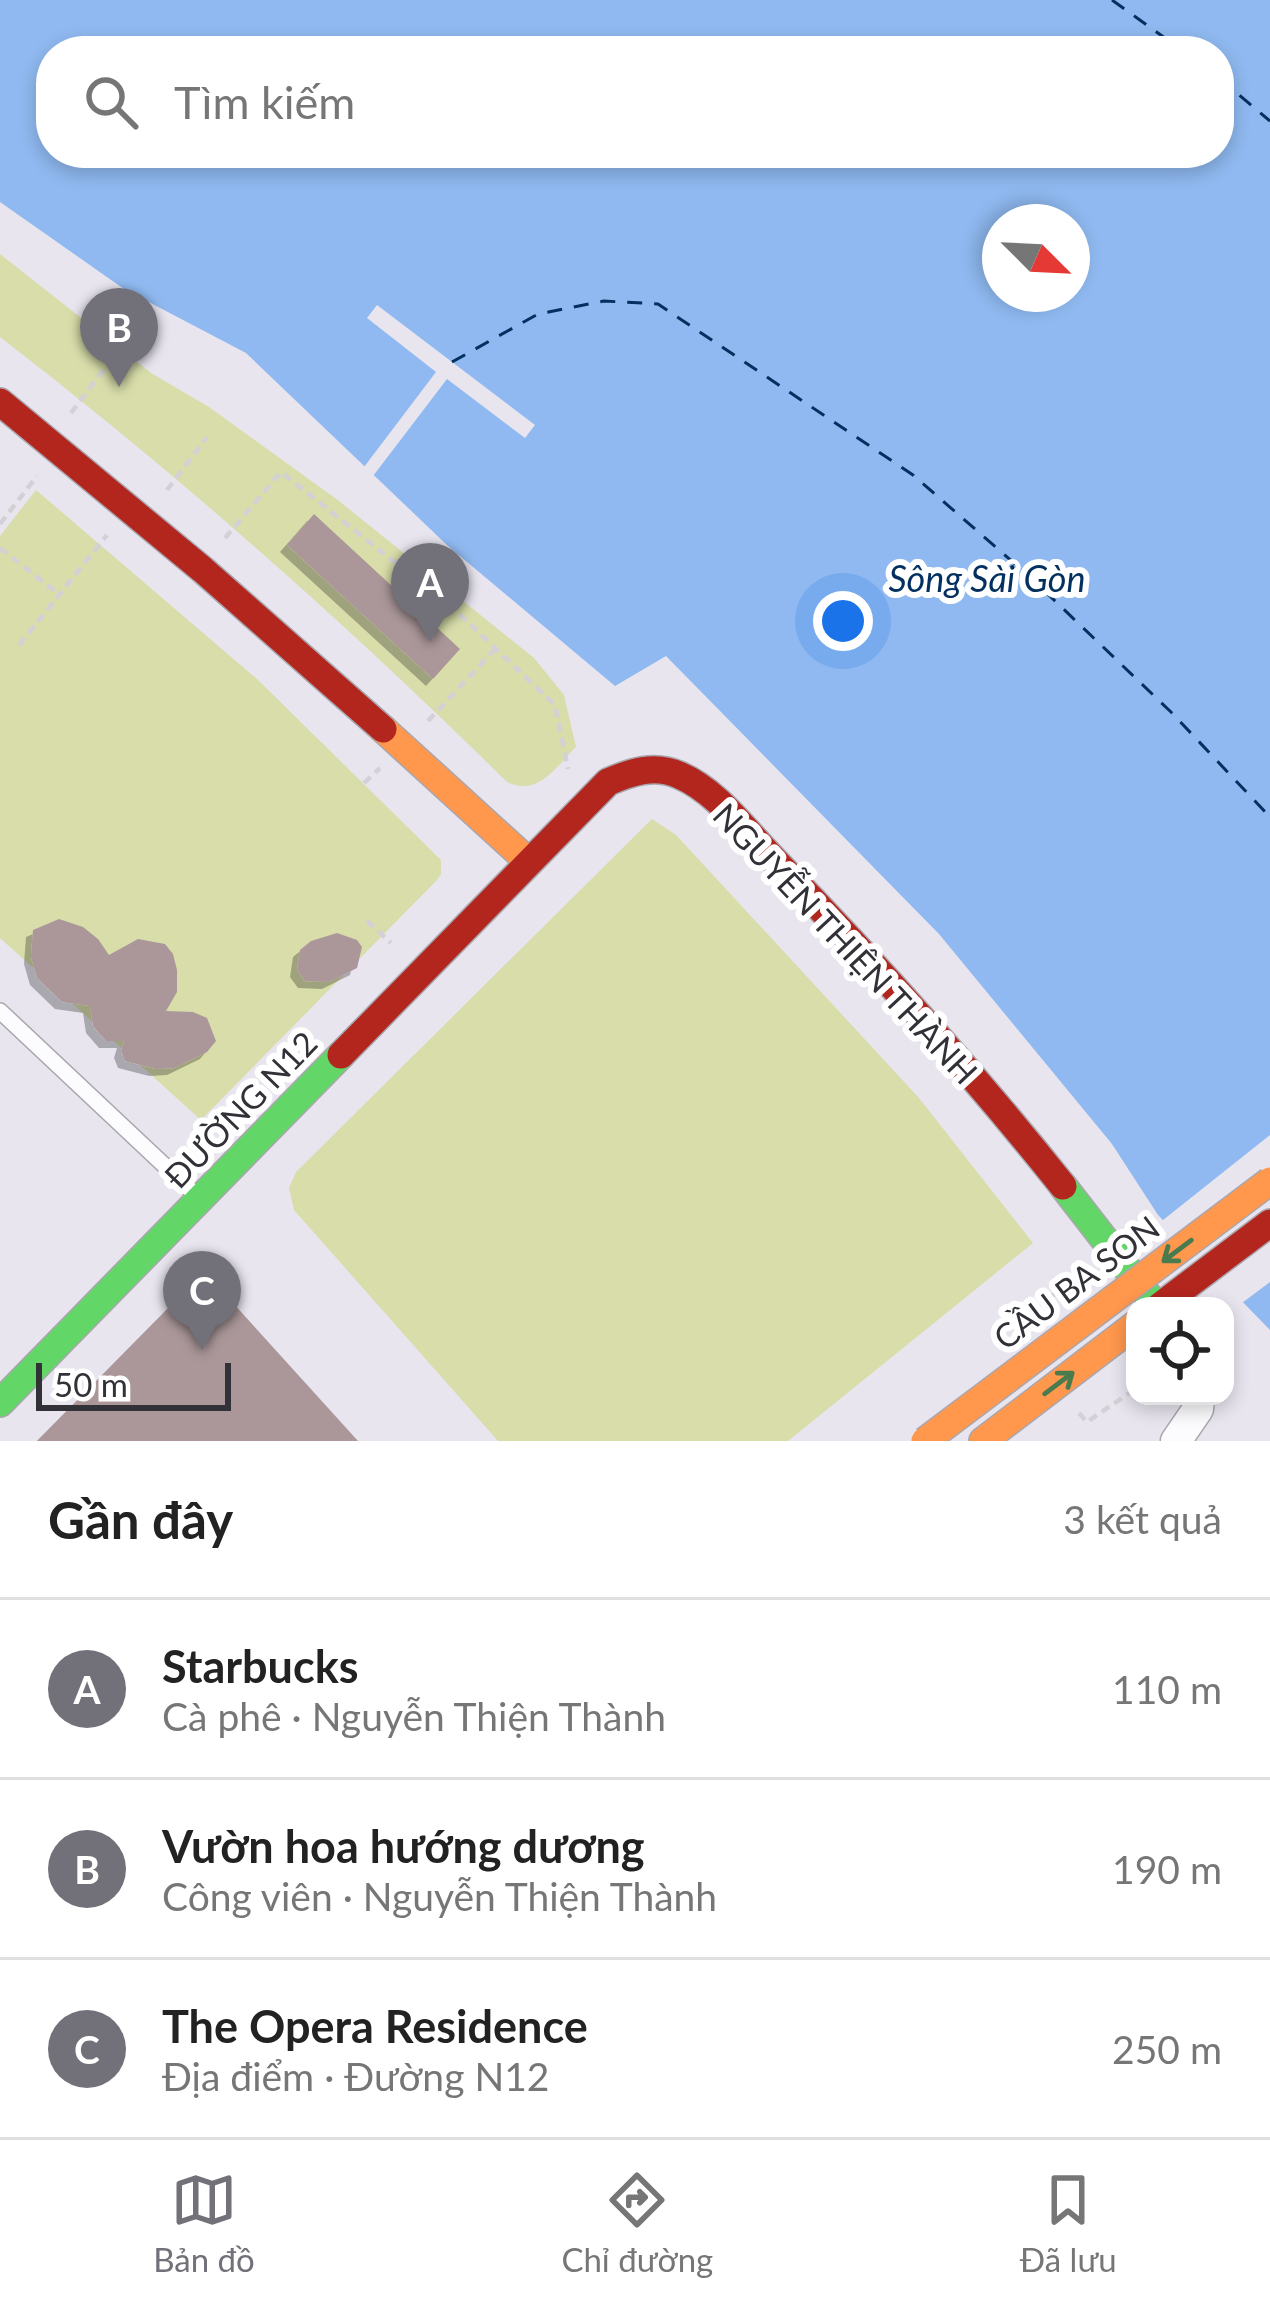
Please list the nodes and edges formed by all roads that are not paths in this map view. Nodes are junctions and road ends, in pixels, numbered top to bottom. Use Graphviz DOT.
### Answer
graph roads {
  1 [pos="0,402"];
  2 [pos="529,862"];
  3 [pos="0,1011"];
  4 [pos="1270,1181"];
  5 [pos="201,1200"];
  6 [pos="1270,1223"];
  7 [pos="1151,1297"];
  8 [pos="1170,1297"];
  9 [pos="1126,1332"];
  10 [pos="0,1403"];
  11 [pos="1198,1405"];
  12 [pos="925,1441"];
  13 [pos="983,1441"];
  14 [pos="1175,1441"];
  1 -- 2 [label="street"];
  2 -- 5 [label="street, ĐƯỜNG N12"];
  2 -- 7 [label="street, NGUYỄN THIỆN THÀNH"];
  3 -- 5 [label="lane"];
  4 -- 12 [label="street, CẦU BA SON, one-way, bridge"];
  5 -- 10 [label="street, ĐƯỜNG N12"];
  6 -- 8 [label="street"];
  13 -- 9 [label="street, one-way"];
  11 -- 14 [label="street"];
}
